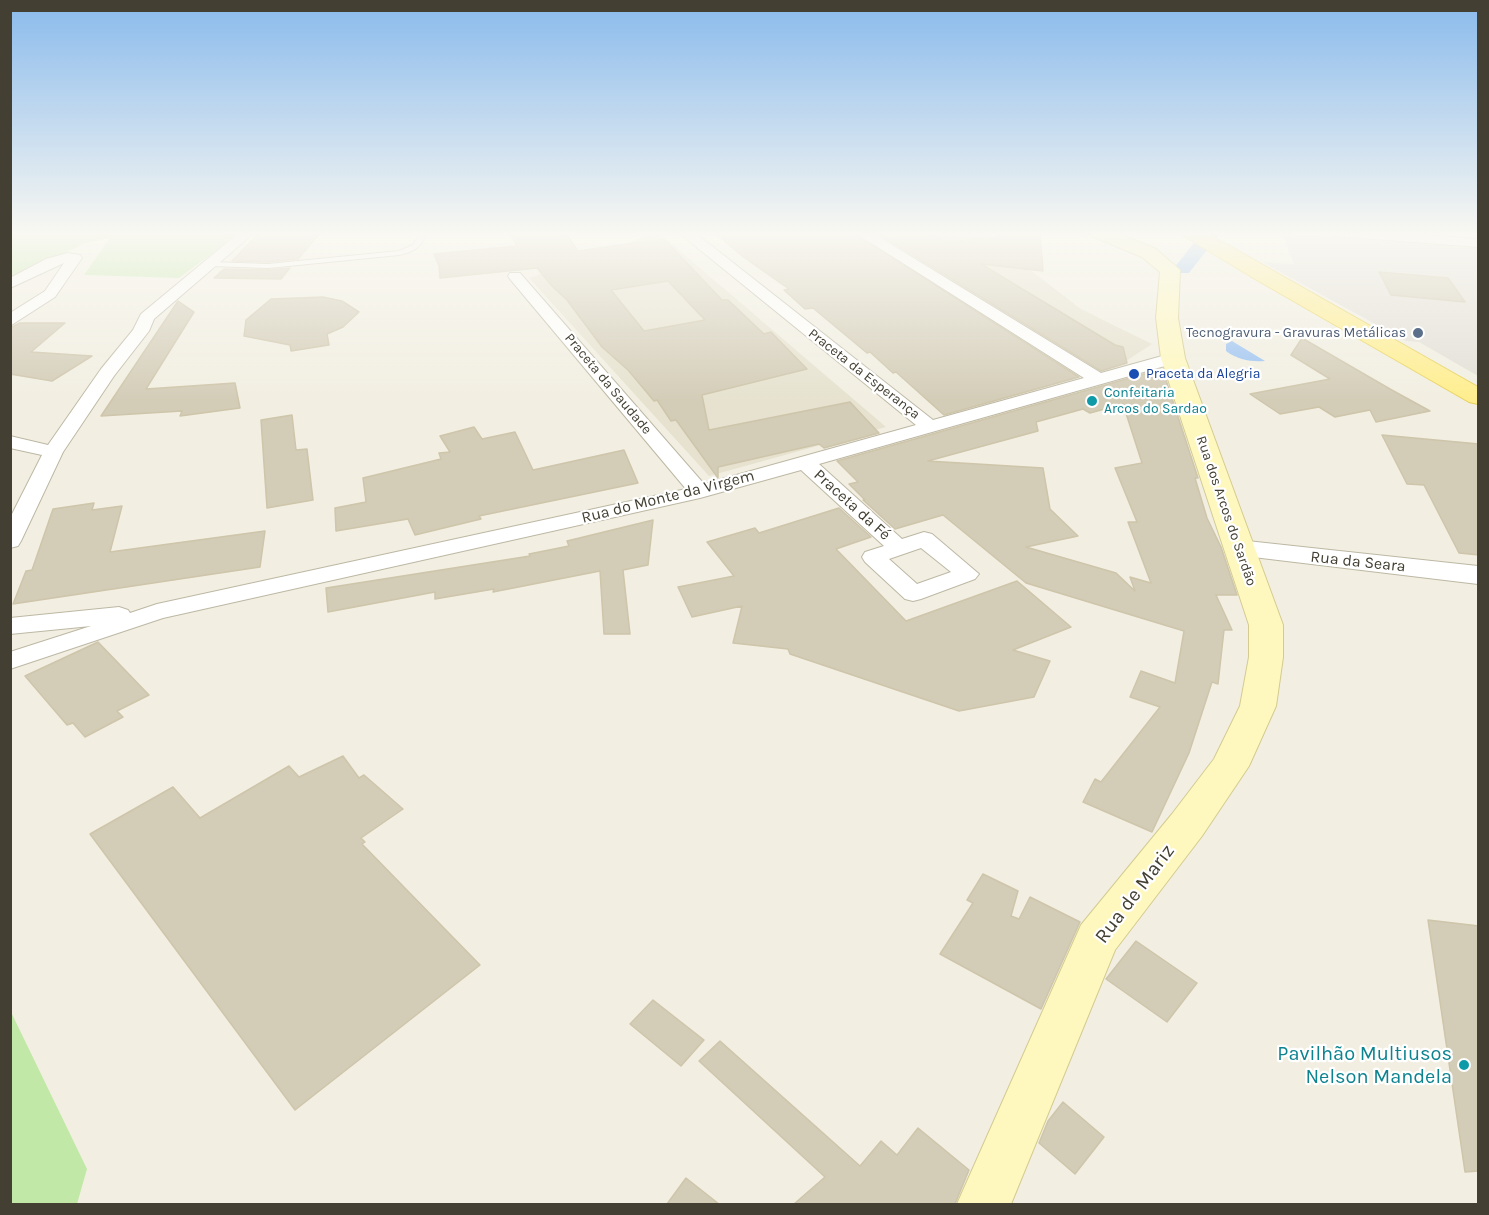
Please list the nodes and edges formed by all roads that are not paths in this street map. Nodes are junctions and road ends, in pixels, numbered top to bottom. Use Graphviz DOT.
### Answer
graph roads {
  1 [pos="54,289"];
  2 [pos="181,289"];
  3 [pos="526,289"];
  4 [pos="756,289"];
  5 [pos="953,289"];
  6 [pos="1170,289"];
  7 [pos="1286,289"];
  8 [pos="10,321"];
  9 [pos="1173,358"];
  10 [pos="1099,379"];
  11 [pos="1479,397"];
  12 [pos="930,427"];
  13 [pos="10,442"];
  14 [pos="54,452"];
  15 [pos="805,462"];
  16 [pos="700,492"];
  17 [pos="10,541"];
  18 [pos="899,548"];
  19 [pos="1238,548"];
  20 [pos="1479,575"];
  21 [pos="157,612"];
  22 [pos="10,626"];
  23 [pos="1266,657"];
  24 [pos="13,659"];
  25 [pos="984,1204"];
  1 -- 8 [label="street"];
  2 -- 14 [label="street"];
  3 -- 16 [label="street, Praceta da Saudade"];
  4 -- 12 [label="street, Praceta da Esperança"];
  5 -- 10 [label="street"];
  6 -- 9 [label="main road, Rua dos Arcos do Sardão"];
  7 -- 11 [label="main road"];
  9 -- 10 [label="street, Rua do Monte da Virgem"];
  9 -- 19 [label="main road, Rua dos Arcos do Sardão"];
  10 -- 12 [label="street, Rua do Monte da Virgem"];
  12 -- 15 [label="street, Rua do Monte da Virgem"];
  13 -- 14 [label="street"];
  14 -- 17 [label="street"];
  15 -- 16 [label="street, Rua do Monte da Virgem"];
  15 -- 18 [label="street, Praceta da Fé"];
  16 -- 21 [label="street, Rua do Monte da Virgem"];
  19 -- 20 [label="street, Rua da Seara"];
  19 -- 23 [label="main road, Rua dos Arcos do Sardão"];
  21 -- 22 [label="street"];
  21 -- 24 [label="street"];
  23 -- 25 [label="main road, Rua de Mariz"];
}
